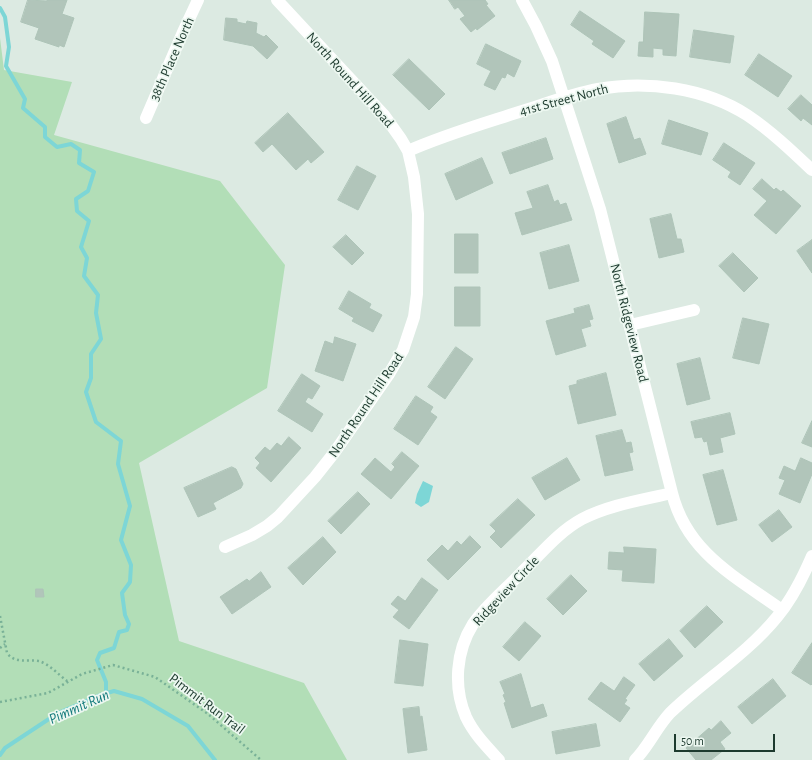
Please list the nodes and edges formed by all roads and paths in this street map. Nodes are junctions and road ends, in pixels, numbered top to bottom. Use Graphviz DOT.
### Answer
graph roads {
  1 [pos="198,0"];
  2 [pos="277,0"];
  3 [pos="522,0"];
  4 [pos="564,98"];
  5 [pos="146,118"];
  6 [pos="408,151"];
  7 [pos="812,170"];
  8 [pos="694,310"];
  9 [pos="630,325"];
  10 [pos="672,493"];
  11 [pos="225,547"];
  12 [pos="812,556"];
  13 [pos="782,610"];
  14 [pos="0,616"];
  15 [pos="5,644"];
  16 [pos="0,648"];
  17 [pos="67,681"];
  18 [pos="0,702"];
  19 [pos="261,760"];
  20 [pos="499,760"];
  21 [pos="635,760"];
  1 -- 5 [label="street, 38th Place North"];
  2 -- 6 [label="street, North Round Hill Road"];
  3 -- 4 [label="street, North Ridgeview Road"];
  4 -- 6 [label="street, 41st Street North"];
  4 -- 7 [label="street, 41st Street North"];
  4 -- 9 [label="street, North Ridgeview Road"];
  6 -- 11 [label="street, North Round Hill Road"];
  8 -- 9 [label="street"];
  9 -- 10 [label="street, North Ridgeview Road"];
  10 -- 13 [label="street, North Ridgeview Road"];
  10 -- 20 [label="street, Ridgeview Circle"];
  12 -- 13 [label="street"];
  13 -- 21 [label="street"];
  14 -- 15 [label="path"];
  15 -- 16 [label="path"];
  15 -- 17 [label="path"];
  17 -- 18 [label="path, Pimmit Run Trail"];
  17 -- 19 [label="path, Pimmit Run Trail"];
}
